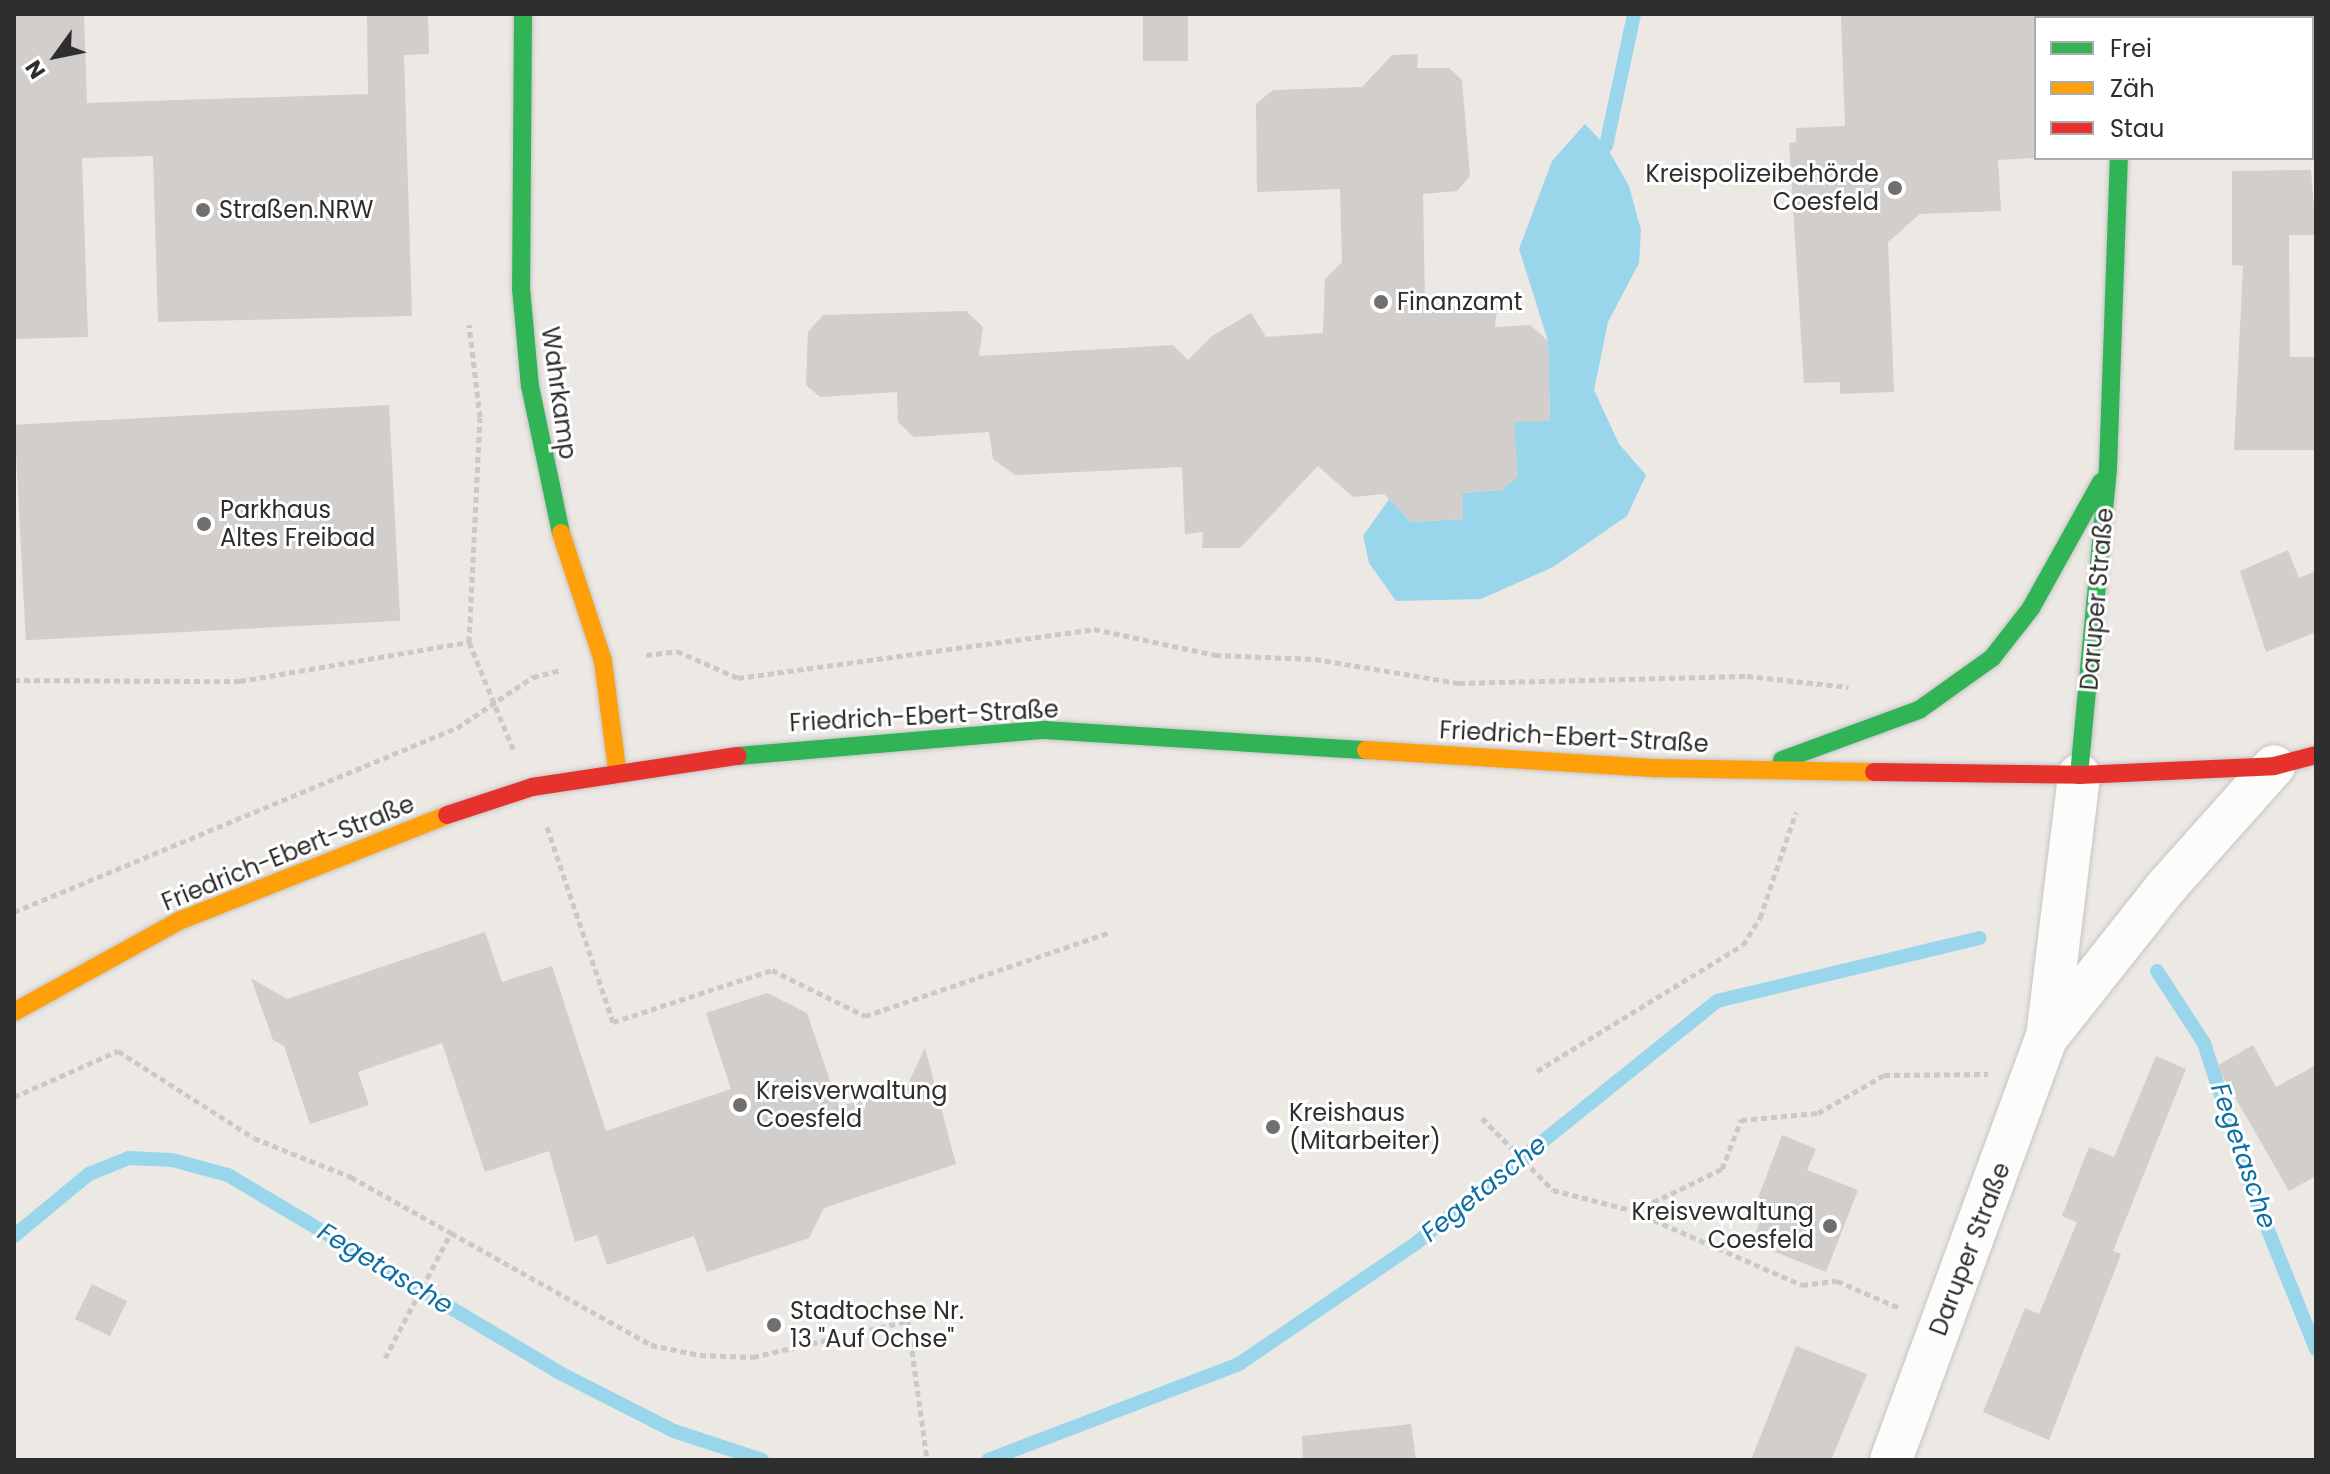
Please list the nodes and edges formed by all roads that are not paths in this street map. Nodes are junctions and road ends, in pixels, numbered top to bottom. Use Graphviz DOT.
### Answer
graph roads {
  1 [pos="523,14"];
  2 [pos="2119,160"];
  3 [pos="2108,469"];
  4 [pos="2316,755"];
  5 [pos="2274,766"];
  6 [pos="1762,768"];
  7 [pos="617,769"];
  8 [pos="2079,775"];
  9 [pos="14,1012"];
  10 [pos="2047,1037"];
  11 [pos="1891,1460"];
  1 -- 7 [label="street, Wahrkamp"];
  2 -- 3 [label="street, Daruper Straße"];
  3 -- 6 [label="street"];
  3 -- 8 [label="street, Daruper Straße"];
  4 -- 5 [label="street, Friedrich-Ebert-Straße"];
  5 -- 8 [label="street, Friedrich-Ebert-Straße"];
  5 -- 10 [label="street, Daruper Straße"];
  6 -- 7 [label="street, Friedrich-Ebert-Straße"];
  6 -- 8 [label="street, Friedrich-Ebert-Straße"];
  7 -- 9 [label="street, Friedrich-Ebert-Straße"];
  8 -- 10 [label="street, Daruper Straße"];
  10 -- 11 [label="street, Daruper Straße"];
}
